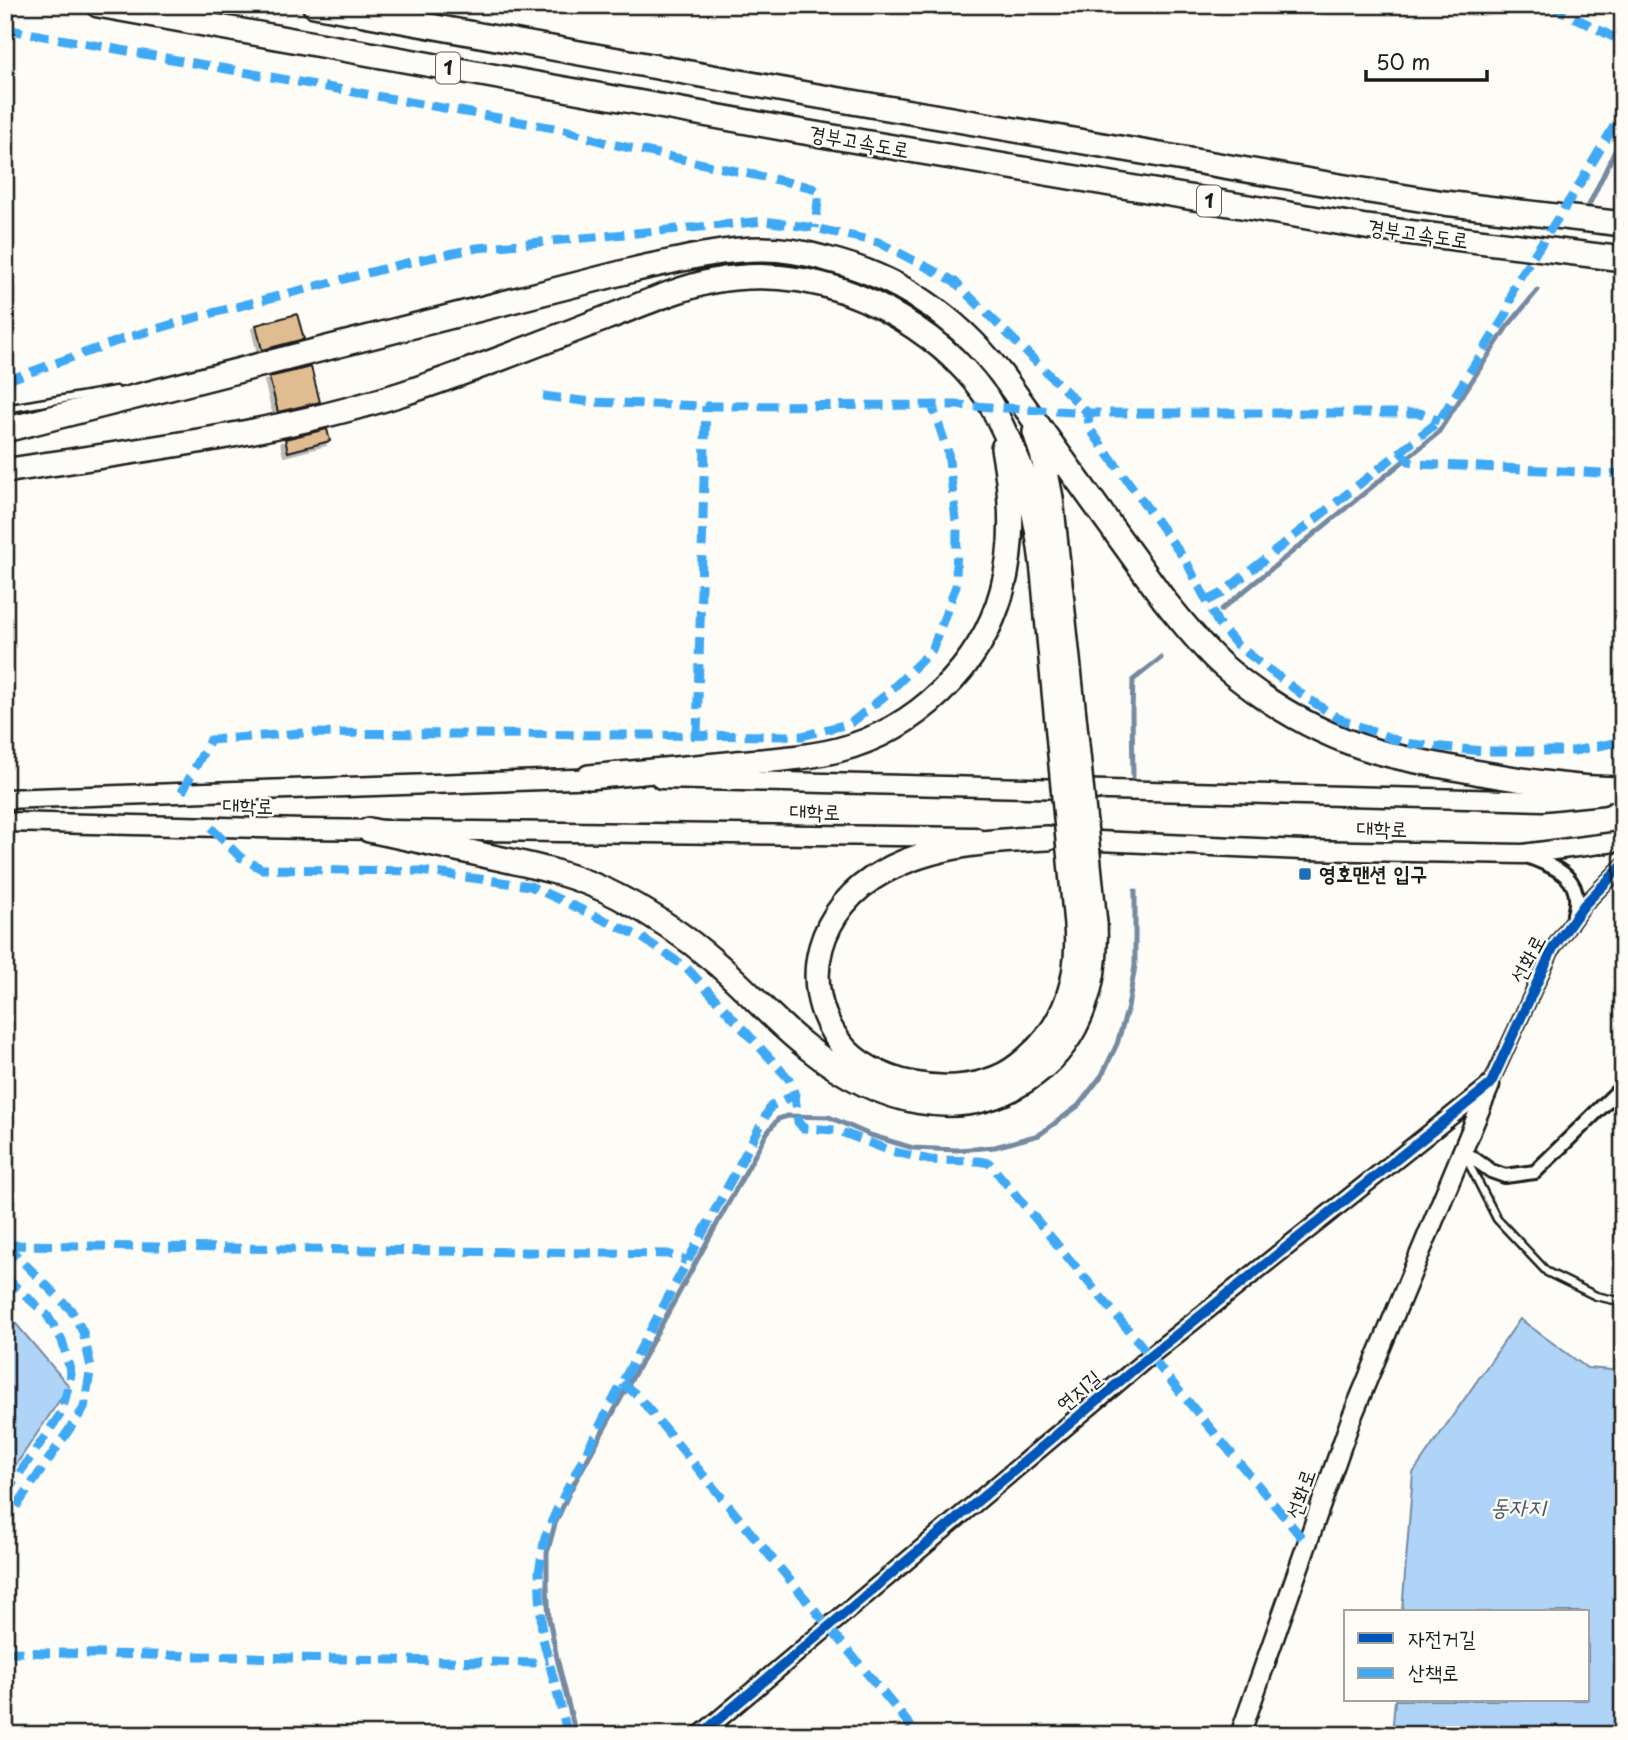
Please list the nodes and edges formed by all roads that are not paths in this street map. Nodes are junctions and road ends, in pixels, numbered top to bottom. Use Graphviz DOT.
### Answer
graph roads {
  1 [pos="98,5"];
  2 [pos="314,5"];
  3 [pos="1623,224"];
  4 [pos="1623,259"];
  5 [pos="246,368"];
  6 [pos="152,384"];
  7 [pos="126,389"];
  8 [pos="1016,396"];
  9 [pos="991,405"];
  10 [pos="5,409"];
  11 [pos="5,430"];
  12 [pos="5,471"];
  13 [pos="1068,744"];
  14 [pos="589,777"];
  15 [pos="1623,790"];
  16 [pos="5,799"];
  17 [pos="5,822"];
  18 [pos="369,830"];
  19 [pos="1048,838"];
  20 [pos="1623,841"];
  21 [pos="1523,854"];
  22 [pos="1623,865"];
  23 [pos="1086,924"];
  24 [pos="1571,924"];
  25 [pos="1490,1085"];
  26 [pos="1623,1086"];
  27 [pos="1462,1151"];
  28 [pos="1623,1302"];
  29 [pos="700,1735"];
  30 [pos="1240,1735"];
  1 -- 4 [label="highway, 경부고속도로 / 1"];
  2 -- 3 [label="highway, 경부고속도로 / 1"];
  5 -- 6 [label="lane"];
  5 -- 8 [label="highway"];
  5 -- 11 [label="highway"];
  7 -- 10 [label="lane"];
  8 -- 13 [label="highway"];
  8 -- 15 [label="highway"];
  9 -- 12 [label="highway"];
  9 -- 13 [label="highway"];
  9 -- 14 [label="highway"];
  13 -- 23 [label="highway, bridge"];
  14 -- 15 [label="main road"];
  14 -- 16 [label="main road"];
  17 -- 18 [label="main road, 대학로"];
  18 -- 19 [label="main road, 대학로"];
  18 -- 23 [label="highway"];
  19 -- 21 [label="main road, 대학로"];
  19 -- 23 [label="highway"];
  20 -- 21 [label="main road, 대학로"];
  21 -- 24 [label="street"];
  22 -- 24 [label="street, 선화로"];
  24 -- 25 [label="street, 선화로"];
  25 -- 27 [label="main road, 선화로"];
  25 -- 29 [label="street, 연지길"];
  26 -- 27 [label="street"];
  27 -- 28 [label="lane"];
  27 -- 30 [label="main road, 선화로"];
}
